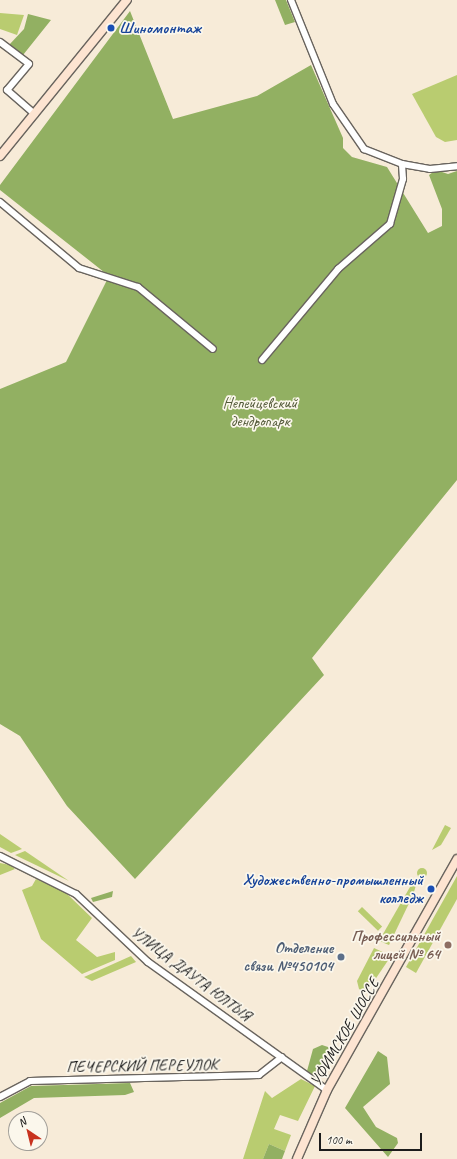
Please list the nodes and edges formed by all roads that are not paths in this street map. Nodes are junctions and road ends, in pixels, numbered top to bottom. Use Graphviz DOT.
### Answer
graph roads {
  1 [pos="127,0"];
  2 [pos="291,0"];
  3 [pos="0,42"];
  4 [pos="35,114"];
  5 [pos="0,156"];
  6 [pos="402,164"];
  7 [pos="457,166"];
  8 [pos="0,202"];
  9 [pos="213,350"];
  10 [pos="262,360"];
  11 [pos="0,856"];
  12 [pos="457,859"];
  13 [pos="282,1057"];
  14 [pos="327,1090"];
  15 [pos="0,1097"];
  16 [pos="297,1159"];
  1 -- 4 [label="main road"];
  2 -- 6 [label="street"];
  3 -- 4 [label="street"];
  4 -- 5 [label="main road"];
  6 -- 7 [label="street"];
  6 -- 10 [label="street"];
  8 -- 9 [label="street"];
  11 -- 13 [label="street, УЛИЦА ДАУТА ЮЛТЫЯ"];
  12 -- 14 [label="main road, УФИМСКОЕ ШОССЕ"];
  13 -- 14 [label="street, УЛИЦА ДАУТА ЮЛТЫЯ"];
  13 -- 15 [label="street, ПЕЧЕРСКИЙ ПЕРЕУЛОК"];
  14 -- 16 [label="main road, УФИМСКОЕ ШОССЕ"];
}
